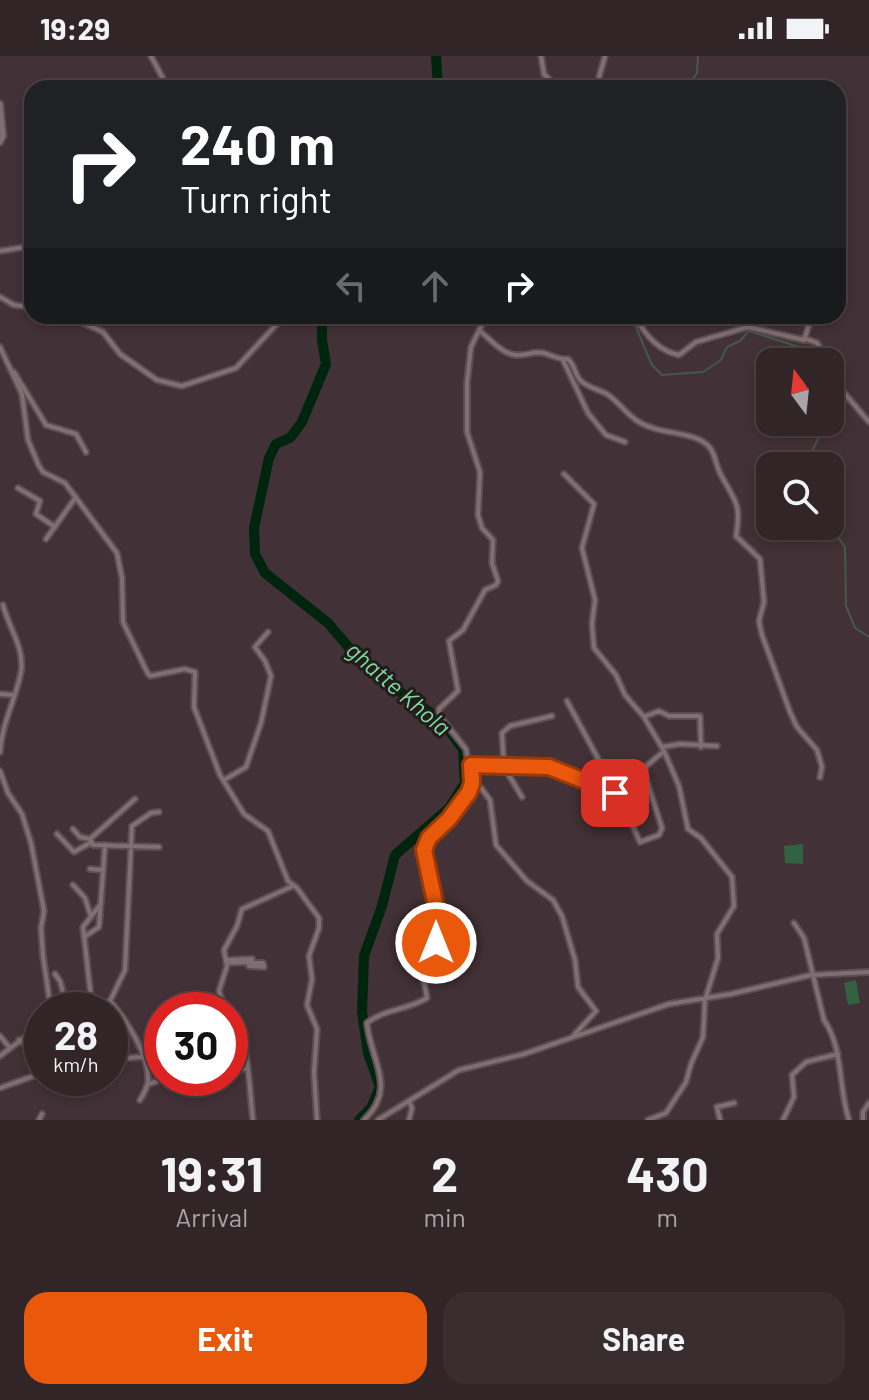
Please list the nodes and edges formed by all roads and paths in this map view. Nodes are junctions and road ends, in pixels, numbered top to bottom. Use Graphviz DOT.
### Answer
graph roads {
  1 [pos="151,56"];
  2 [pos="541,56"];
  3 [pos="605,56"];
  4 [pos="164,80"];
  5 [pos="550,80"];
  6 [pos="598,80"];
  7 [pos="0,104"];
  8 [pos="0,142"];
  9 [pos="24,247"];
  10 [pos="0,251"];
  11 [pos="0,297"];
  12 [pos="24,306"];
  13 [pos="86,324"];
  14 [pos="277,324"];
  15 [pos="482,324"];
  16 [pos="641,324"];
  17 [pos="809,324"];
  18 [pos="479,330"];
  19 [pos="804,338"];
  20 [pos="0,347"];
  21 [pos="820,348"];
  22 [pos="563,360"];
  23 [pos="10,367"];
  24 [pos="844,393"];
  25 [pos="869,422"];
  26 [pos="625,442"];
  27 [pos="86,452"];
  28 [pos="564,474"];
  29 [pos="18,488"];
  30 [pos="76,497"];
  31 [pos="55,527"];
  32 [pos="46,539"];
  33 [pos="3,605"];
  34 [pos="268,632"];
  35 [pos="0,694"];
  36 [pos="13,695"];
  37 [pos="567,701"];
  38 [pos="552,716"];
  39 [pos="644,717"];
  40 [pos="0,745"];
  41 [pos="717,746"];
  42 [pos="701,747"];
  43 [pos="663,749"];
  44 [pos="0,752"];
  45 [pos="471,765"];
  46 [pos="504,767"];
  47 [pos="0,771"];
  48 [pos="820,777"];
  49 [pos="224,780"];
  50 [pos="472,783"];
  51 [pos="615,793"];
  52 [pos="522,797"];
  53 [pos="135,799"];
  54 [pos="159,812"];
  55 [pos="73,829"];
  56 [pos="57,834"];
  57 [pos="90,841"];
  58 [pos="105,845"];
  59 [pos="131,845"];
  60 [pos="159,847"];
  61 [pos="90,869"];
  62 [pos="103,870"];
  63 [pos="73,885"];
  64 [pos="293,886"];
  65 [pos="100,905"];
  66 [pos="91,917"];
  67 [pos="794,923"];
  68 [pos="84,937"];
  69 [pos="226,961"];
  70 [pos="869,972"];
  71 [pos="55,974"];
  72 [pos="811,975"];
  73 [pos="48,992"];
  74 [pos="63,992"];
  75 [pos="90,992"];
  76 [pos="114,992"];
  77 [pos="219,992"];
  78 [pos="705,1000"];
  79 [pos="128,1022"];
  80 [pos="0,1036"];
  81 [pos="24,1037"];
  82 [pos="572,1038"];
  83 [pos="19,1040"];
  84 [pos="24,1043"];
  85 [pos="10,1048"];
  86 [pos="838,1054"];
  87 [pos="0,1056"];
  88 [pos="142,1057"];
  89 [pos="128,1058"];
  90 [pos="144,1066"];
  91 [pos="24,1079"];
  92 [pos="248,1084"];
  93 [pos="0,1088"];
  94 [pos="144,1092"];
  95 [pos="140,1100"];
  96 [pos="409,1101"];
  97 [pos="734,1103"];
  98 [pos="869,1103"];
  99 [pos="253,1120"];
  100 [pos="317,1120"];
  101 [pos="364,1120"];
  102 [pos="378,1120"];
  103 [pos="409,1120"];
  104 [pos="648,1120"];
  105 [pos="720,1120"];
  106 [pos="783,1120"];
  107 [pos="849,1120"];
  108 [pos="863,1120"];
  1 -- 4 [label="street"];
  2 -- 5 [label="street"];
  3 -- 6 [label="street"];
  7 -- 8 [label="street"];
  9 -- 10 [label="street"];
  11 -- 12 [label="street"];
  13 -- 14 [label="street"];
  15 -- 18 [label="street"];
  16 -- 19 [label="street"];
  17 -- 19 [label="street"];
  18 -- 22 [label="street"];
  18 -- 45 [label="street"];
  19 -- 21 [label="street"];
  20 -- 23 [label="street"];
  22 -- 26 [label="street"];
  22 -- 48 [label="street"];
  23 -- 27 [label="street"];
  23 -- 30 [label="street"];
  24 -- 25 [label="street"];
  28 -- 39 [label="street"];
  29 -- 31 [label="street"];
  30 -- 31 [label="street"];
  30 -- 49 [label="street"];
  31 -- 32 [label="street"];
  33 -- 36 [label="street"];
  34 -- 49 [label="street"];
  35 -- 36 [label="street"];
  36 -- 40 [label="street"];
  37 -- 51 [label="street"];
  38 -- 46 [label="street"];
  39 -- 42 [label="street"];
  39 -- 43 [label="street"];
  40 -- 44 [label="street"];
  41 -- 42 [label="street"];
  42 -- 43 [label="street"];
  43 -- 51 [label="street"];
  43 -- 78 [label="street"];
  45 -- 46 [label="street"];
  45 -- 50 [label="street"];
  46 -- 51 [label="street"];
  46 -- 52 [label="street"];
  47 -- 73 [label="street"];
  49 -- 64 [label="street"];
  50 -- 82 [label="street"];
  50 -- 101 [label="street"];
  53 -- 57 [label="street"];
  54 -- 59 [label="street"];
  55 -- 57 [label="street"];
  56 -- 57 [label="street"];
  57 -- 58 [label="street"];
  58 -- 59 [label="street"];
  58 -- 62 [label="street"];
  59 -- 60 [label="street"];
  59 -- 76 [label="street"];
  61 -- 62 [label="street"];
  62 -- 65 [label="street"];
  63 -- 66 [label="street"];
  64 -- 69 [label="street"];
  64 -- 100 [label="street"];
  65 -- 66 [label="street"];
  65 -- 68 [label="street"];
  66 -- 68 [label="street"];
  67 -- 72 [label="street"];
  68 -- 75 [label="street"];
  69 -- 69 [label="street"];
  69 -- 77 [label="street"];
  70 -- 72 [label="street"];
  71 -- 74 [label="street"];
  72 -- 78 [label="street"];
  72 -- 86 [label="street"];
  78 -- 82 [label="street"];
  78 -- 104 [label="street"];
  79 -- 88 [label="street"];
  80 -- 85 [label="street"];
  81 -- 83 [label="street"];
  82 -- 96 [label="street"];
  83 -- 84 [label="street"];
  83 -- 85 [label="street"];
  85 -- 87 [label="street"];
  86 -- 106 [label="street"];
  86 -- 107 [label="street"];
  88 -- 89 [label="street"];
  88 -- 90 [label="street"];
  91 -- 93 [label="street"];
  92 -- 99 [label="street"];
  94 -- 95 [label="street"];
  96 -- 102 [label="street"];
  96 -- 103 [label="street"];
  97 -- 105 [label="street"];
  98 -- 108 [label="street"];
}
